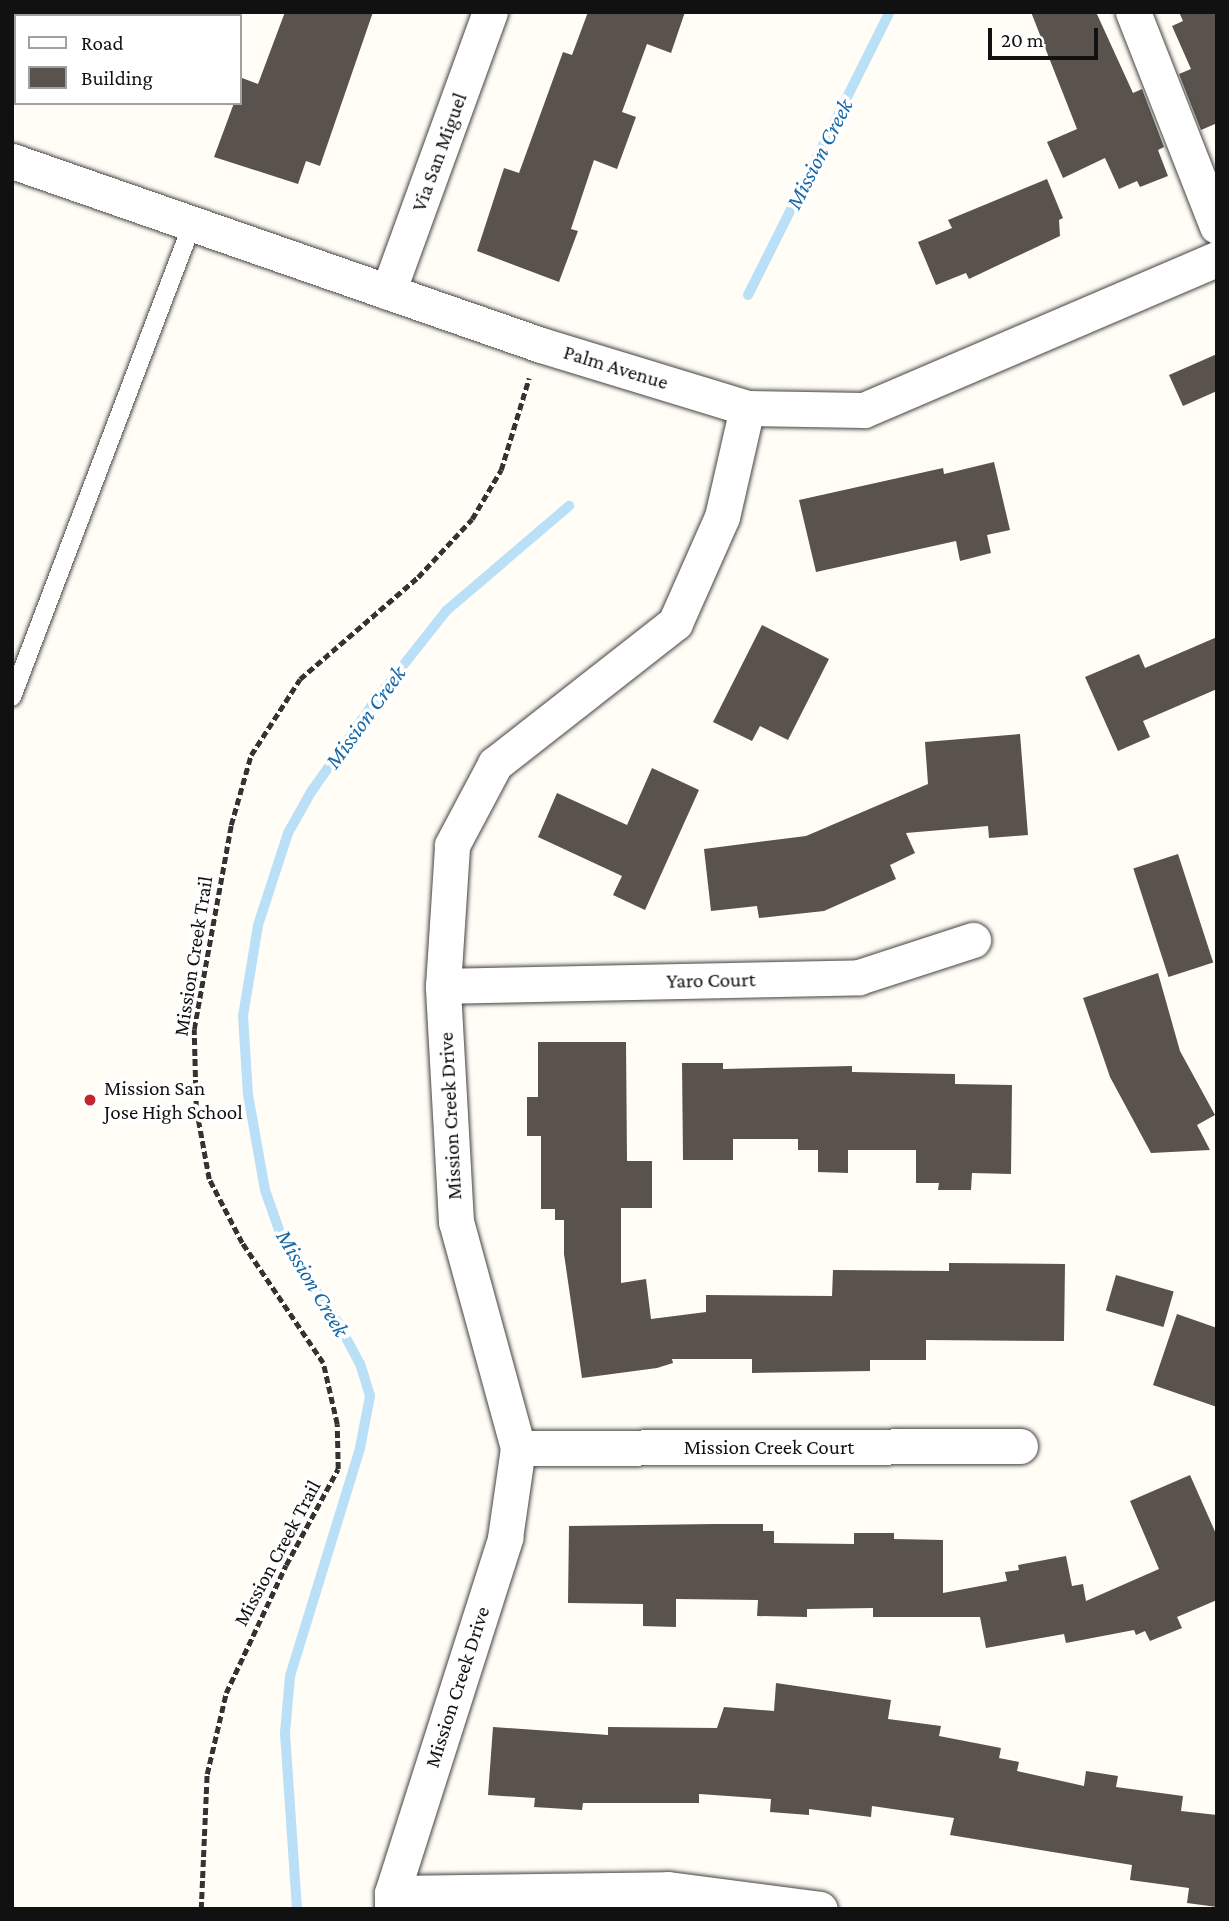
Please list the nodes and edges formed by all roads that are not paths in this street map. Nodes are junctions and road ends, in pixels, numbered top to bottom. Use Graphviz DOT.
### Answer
graph roads {
  1 [pos="490,12"];
  2 [pos="1133,12"];
  3 [pos="12,161"];
  4 [pos="193,222"];
  5 [pos="1217,226"];
  6 [pos="1217,259"];
  7 [pos="388,292"];
  8 [pos="747,408"];
  9 [pos="12,698"];
  10 [pos="973,940"];
  11 [pos="443,986"];
  12 [pos="1020,1446"];
  13 [pos="518,1448"];
  14 [pos="392,1901"];
  15 [pos="820,1909"];
  1 -- 7 [label="street, Via San Miguel"];
  2 -- 5 [label="street"];
  3 -- 4 [label="street, Palm Avenue"];
  4 -- 7 [label="street, Palm Avenue"];
  4 -- 9 [label="lane"];
  6 -- 8 [label="street, Palm Avenue"];
  7 -- 8 [label="street, Palm Avenue"];
  8 -- 11 [label="street, Mission Creek Drive"];
  10 -- 11 [label="street, Yaro Court"];
  11 -- 13 [label="street, Mission Creek Drive"];
  12 -- 13 [label="street, Mission Creek Court"];
  13 -- 14 [label="street, Mission Creek Drive"];
  14 -- 15 [label="street"];
}
